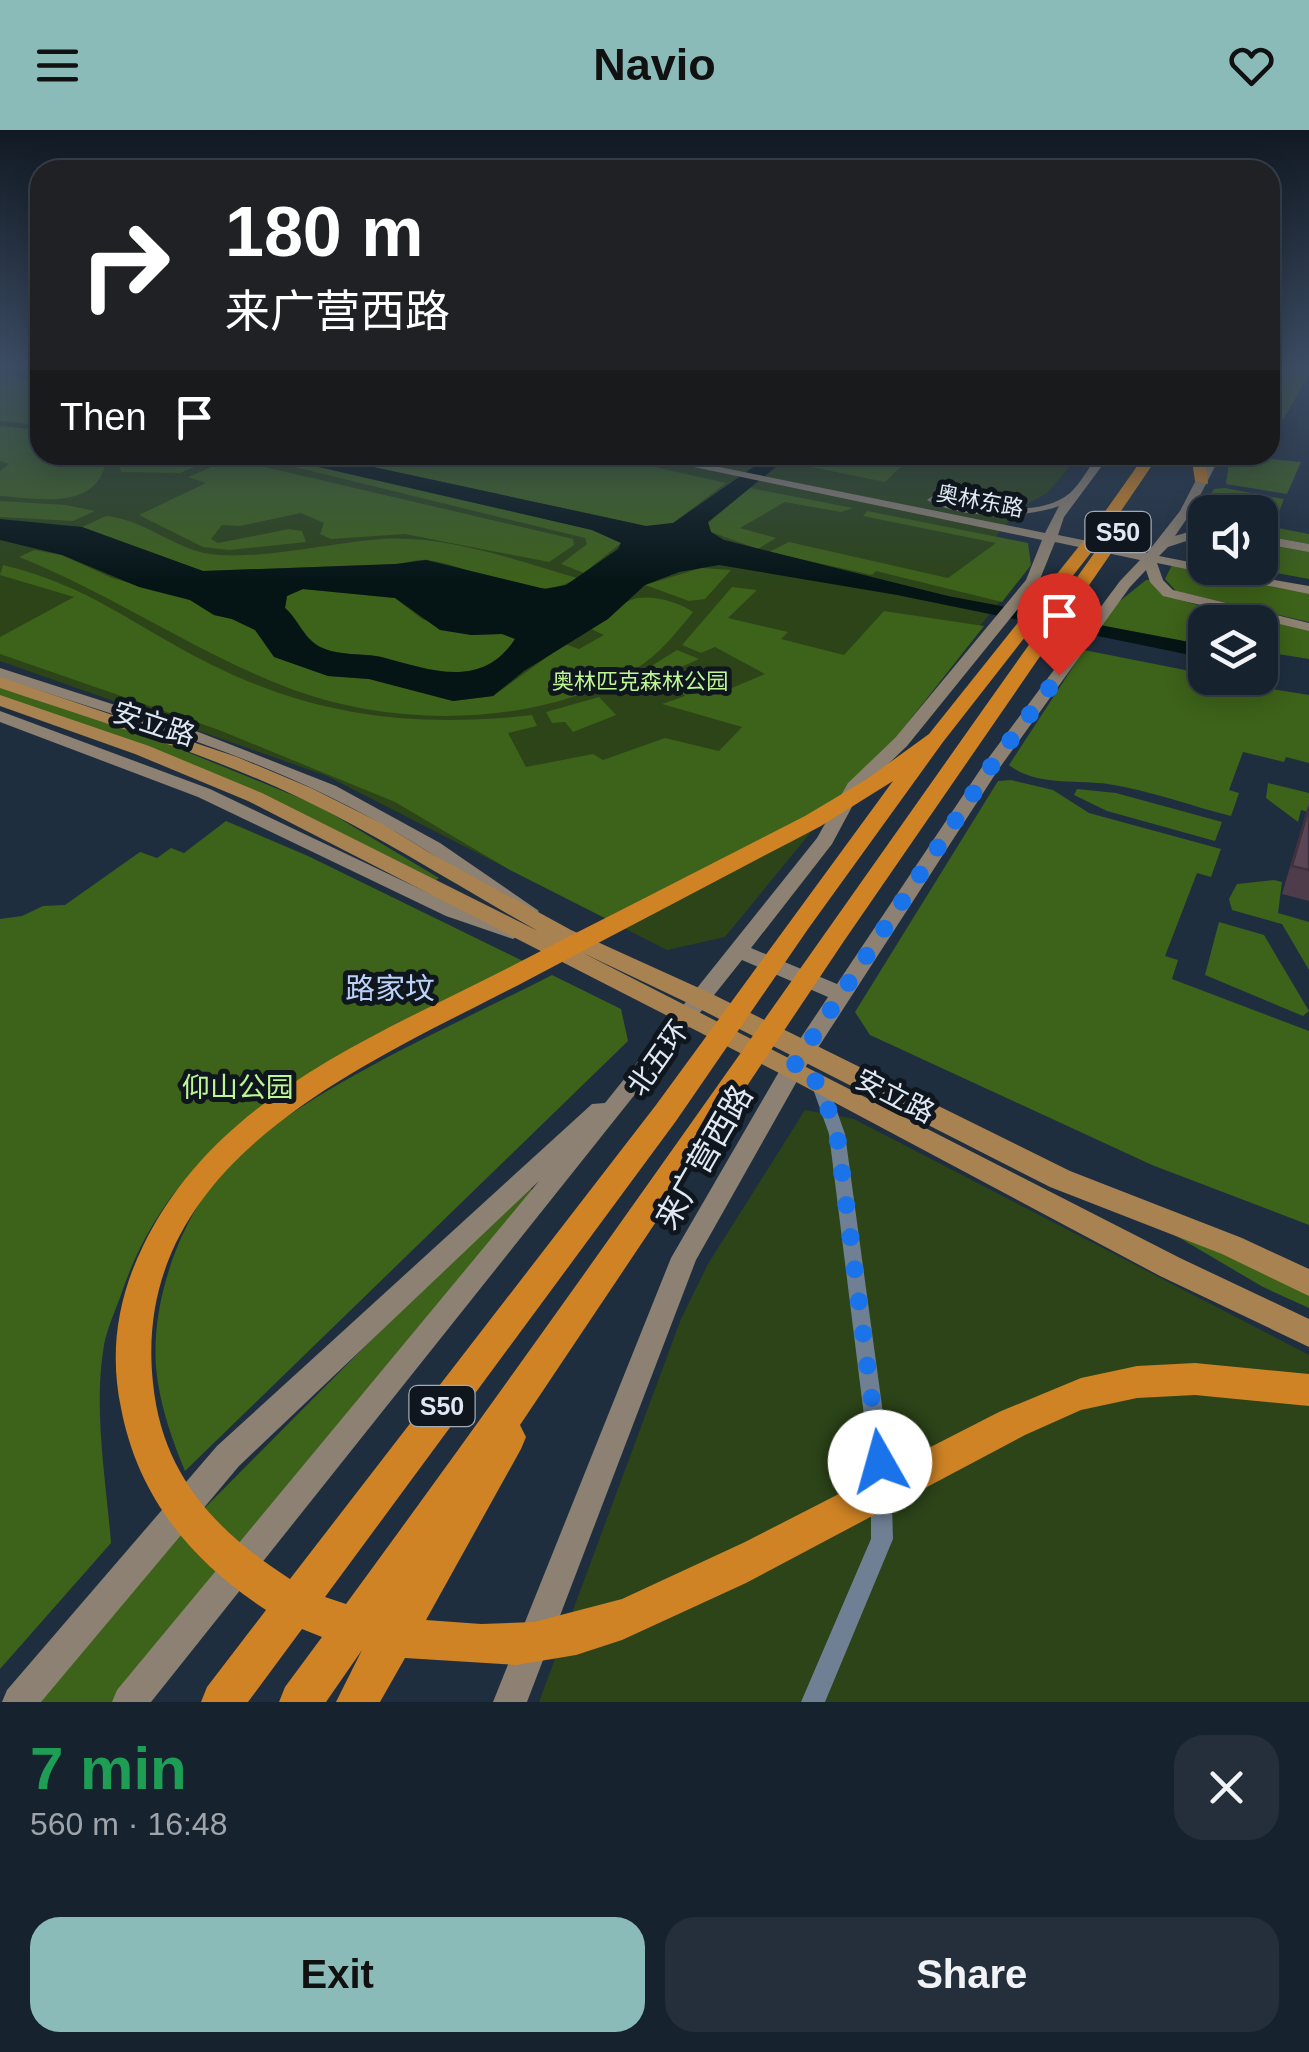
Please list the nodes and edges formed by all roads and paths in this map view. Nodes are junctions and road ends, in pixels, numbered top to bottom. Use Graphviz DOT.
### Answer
graph roads {
  1 [pos="704,465"];
  2 [pos="708,465"];
  3 [pos="716,465"];
  4 [pos="724,465"];
  5 [pos="1096,465"];
  6 [pos="1145,465"];
  7 [pos="1166,465"];
  8 [pos="1200,465"];
  9 [pos="1210,465"];
  10 [pos="734,469"];
  11 [pos="1203,481"];
  12 [pos="1071,497"];
  13 [pos="1000,512"];
  14 [pos="974,528"];
  15 [pos="1188,537"];
  16 [pos="1278,542"];
  17 [pos="1164,544"];
  18 [pos="1309,548"];
  19 [pos="1044,551"];
  20 [pos="1188,560"];
  21 [pos="1149,561"];
  22 [pos="1278,581"];
  23 [pos="1284,582"];
  24 [pos="1309,587"];
  25 [pos="1309,627"];
  26 [pos="0,673"];
  27 [pos="0,682"];
  28 [pos="0,700"];
  29 [pos="0,716"];
  30 [pos="936,738"];
  31 [pos="556,940"];
  32 [pos="739,951"];
  33 [pos="841,994"];
  34 [pos="694,1007"];
  35 [pos="798,1059"];
  36 [pos="652,1060"];
  37 [pos="819,1083"];
  38 [pos="1232,1246"];
  39 [pos="1170,1267"];
  40 [pos="1309,1272"];
  41 [pos="1309,1283"];
  42 [pos="572,1322"];
  43 [pos="1309,1334"];
  44 [pos="1309,1347"];
  45 [pos="1309,1390"];
  46 [pos="226,1694"];
  47 [pos="19,1702"];
  48 [pos="129,1702"];
  49 [pos="300,1702"];
  50 [pos="357,1702"];
  51 [pos="510,1702"];
  52 [pos="812,1702"];
  1 -- 10 [label="street"];
  2 -- 10 [label="street, 奥林东路"];
  3 -- 10 [label="street, 奥林东路"];
  4 -- 10 [label="street"];
  5 -- 12 [label="street"];
  6 -- 30 [label="highway, 北五环 / S50"];
  7 -- 42 [label="highway, S50"];
  8 -- 11 [label="highway"];
  9 -- 11 [label="street, 来广营西路"];
  10 -- 13 [label="street"];
  10 -- 14 [label="street"];
  10 -- 20 [label="street, 奥林东路"];
  10 -- 23 [label="street, 奥林东路"];
  11 -- 17 [label="street, 来广营西路"];
  12 -- 13 [label="street"];
  12 -- 19 [label="street"];
  13 -- 14 [label="street"];
  14 -- 19 [label="street"];
  15 -- 17 [label="street"];
  16 -- 18 [label="street"];
  17 -- 21 [label="street, 来广营西路"];
  19 -- 32 [label="street"];
  21 -- 25 [label="street"];
  21 -- 33 [label="street, 来广营西路"];
  22 -- 23 [label="street, 奥林东路"];
  23 -- 24 [label="street, 奥林东路"];
  26 -- 31 [label="street, 安立路"];
  27 -- 31 [label="main road, 安立路"];
  28 -- 31 [label="main road, 安立路"];
  29 -- 31 [label="street, 安立路"];
  30 -- 45 [label="highway"];
  30 -- 46 [label="highway, 北五环 / S50"];
  31 -- 34 [label="main road, 安立路"];
  32 -- 33 [label="street"];
  32 -- 34 [label="street"];
  33 -- 35 [label="street, 来广营西路"];
  34 -- 35 [label="main road, 安立路"];
  34 -- 36 [label="street"];
  35 -- 37 [label="main road, 安立路"];
  35 -- 38 [label="main road, 安立路"];
  35 -- 51 [label="street, 来广营西路"];
  36 -- 47 [label="street"];
  36 -- 48 [label="street"];
  37 -- 39 [label="main road, 安立路"];
  37 -- 52 [label="street"];
  38 -- 40 [label="street, 安立路"];
  38 -- 41 [label="main road, 安立路"];
  39 -- 43 [label="main road, 安立路"];
  39 -- 44 [label="street, 安立路"];
  42 -- 49 [label="highway, S50"];
  42 -- 50 [label="highway"];
}
